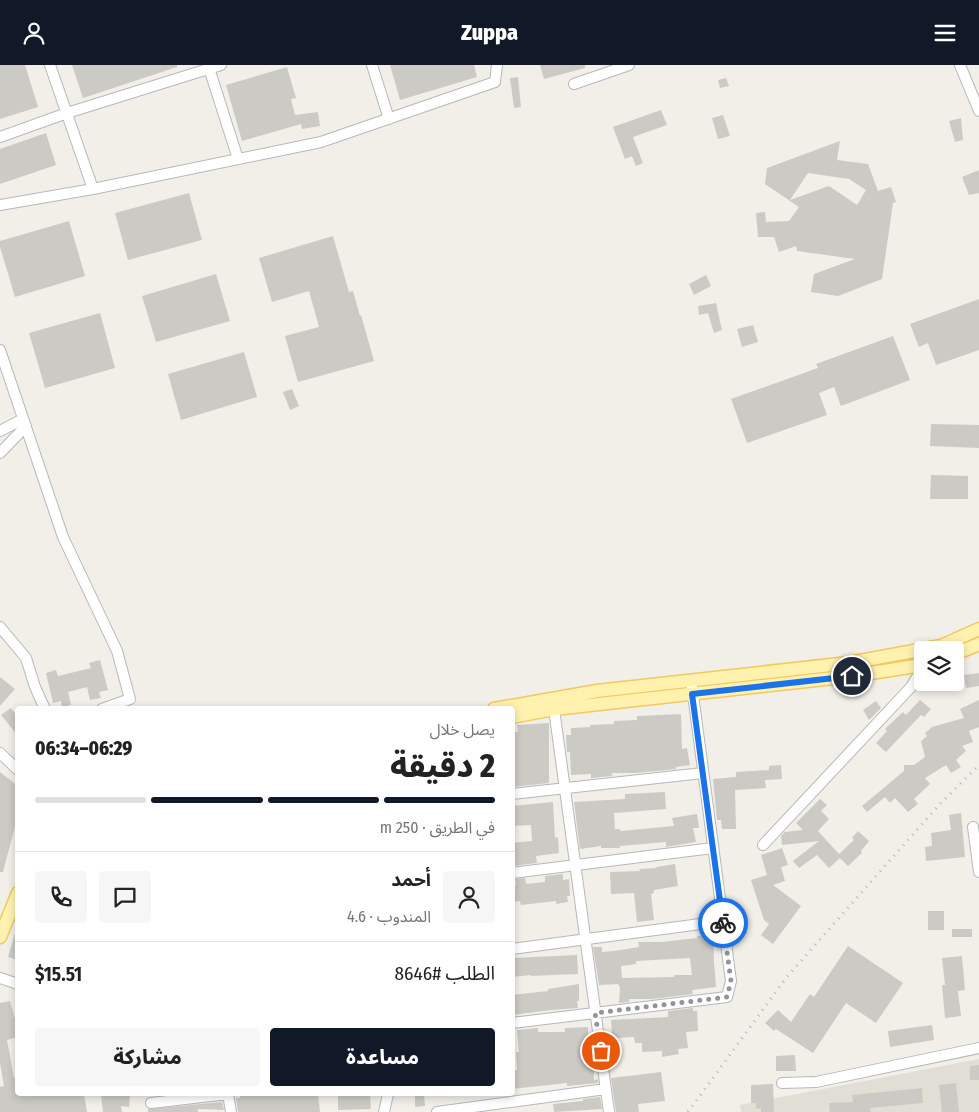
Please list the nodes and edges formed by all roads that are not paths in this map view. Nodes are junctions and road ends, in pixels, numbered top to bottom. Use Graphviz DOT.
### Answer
graph roads {
  1 [pos="50,65"];
  2 [pos="221,65"];
  3 [pos="372,65"];
  4 [pos="497,65"];
  5 [pos="629,65"];
  6 [pos="960,65"];
  7 [pos="208,67"];
  8 [pos="574,84"];
  9 [pos="979,111"];
  10 [pos="67,113"];
  11 [pos="389,119"];
  12 [pos="0,137"];
  13 [pos="238,159"];
  14 [pos="93,189"];
  15 [pos="0,205"];
  16 [pos="0,350"];
  17 [pos="24,422"];
  18 [pos="0,431"];
  19 [pos="0,453"];
  20 [pos="0,627"];
  21 [pos="979,629"];
  22 [pos="979,644"];
  23 [pos="964,650"];
  24 [pos="914,666"];
  25 [pos="914,682"];
  26 [pos="692,687"];
  27 [pos="44,706"];
  28 [pos="110,706"];
  29 [pos="511,706"];
  30 [pos="554,709"];
  31 [pos="515,716"];
  32 [pos="0,753"];
  33 [pos="15,767"];
  34 [pos="703,773"];
  35 [pos="565,788"];
  36 [pos="515,794"];
  37 [pos="973,827"];
  38 [pos="763,845"];
  39 [pos="713,848"];
  40 [pos="576,866"];
  41 [pos="979,872"];
  42 [pos="515,873"];
  43 [pos="15,900"];
  44 [pos="723,921"];
  45 [pos="0,937"];
  46 [pos="586,939"];
  47 [pos="515,949"];
  48 [pos="0,978"];
  49 [pos="15,983"];
  50 [pos="595,1013"];
  51 [pos="515,1023"];
  52 [pos="979,1049"];
  53 [pos="782,1083"];
  54 [pos="606,1089"];
  55 [pos="211,1096"];
  56 [pos="228,1096"];
  57 [pos="388,1096"];
  58 [pos="151,1103"];
  59 [pos="231,1112"];
  60 [pos="384,1112"];
  61 [pos="437,1112"];
  62 [pos="609,1112"];
  1 -- 10 [label="street"];
  2 -- 7 [label="street"];
  3 -- 11 [label="street"];
  4 -- 11 [label="street"];
  5 -- 8 [label="street"];
  6 -- 9 [label="street"];
  7 -- 10 [label="street"];
  7 -- 13 [label="street"];
  10 -- 12 [label="street"];
  10 -- 14 [label="street"];
  11 -- 13 [label="street"];
  13 -- 14 [label="street"];
  14 -- 15 [label="street"];
  16 -- 17 [label="street"];
  17 -- 18 [label="street"];
  17 -- 19 [label="street"];
  17 -- 28 [label="street"];
  20 -- 27 [label="street"];
  21 -- 26 [label="main road"];
  22 -- 23 [label="main road"];
  24 -- 26 [label="main road"];
  25 -- 38 [label="street"];
  26 -- 29 [label="main road"];
  26 -- 30 [label="main road"];
  26 -- 34 [label="street"];
  30 -- 31 [label="main road"];
  30 -- 35 [label="street"];
  32 -- 33 [label="street"];
  34 -- 35 [label="street"];
  34 -- 39 [label="street"];
  35 -- 36 [label="street"];
  35 -- 40 [label="street"];
  37 -- 41 [label="street"];
  39 -- 40 [label="street"];
  39 -- 44 [label="street"];
  40 -- 42 [label="street"];
  40 -- 46 [label="street"];
  43 -- 45 [label="main road"];
  44 -- 46 [label="street"];
  44 -- 50 [label="street"];
  46 -- 47 [label="street"];
  46 -- 50 [label="street"];
  48 -- 49 [label="street"];
  50 -- 51 [label="street"];
  50 -- 54 [label="street"];
  52 -- 53 [label="street"];
  54 -- 61 [label="street"];
  54 -- 62 [label="street"];
  55 -- 58 [label="street"];
  56 -- 59 [label="street"];
  57 -- 60 [label="street"];
}
